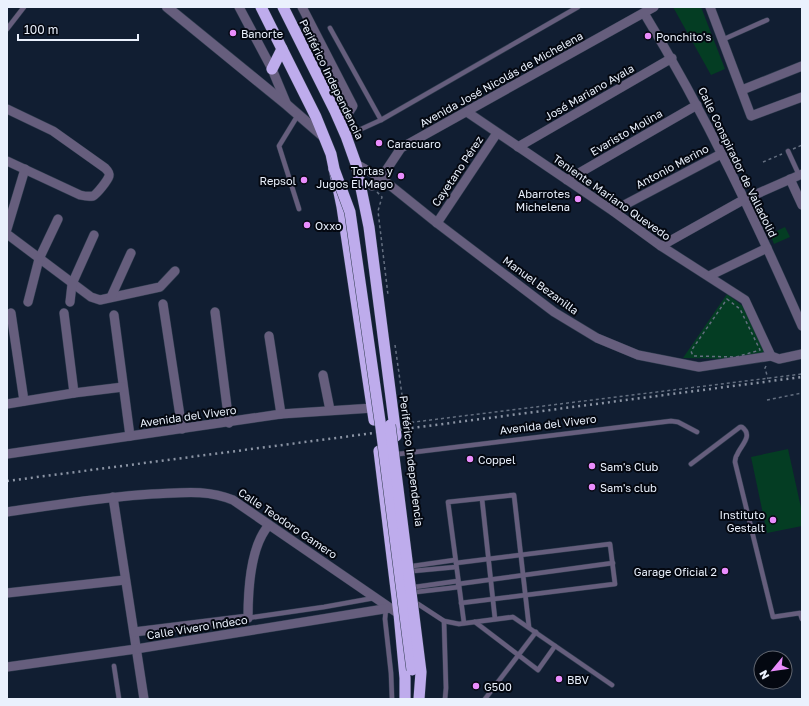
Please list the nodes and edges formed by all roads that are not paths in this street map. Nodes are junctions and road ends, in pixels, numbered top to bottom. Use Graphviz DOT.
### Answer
graph roads {
  1 [pos="24,7"];
  2 [pos="167,7"];
  3 [pos="239,7"];
  4 [pos="261,7"];
  5 [pos="283,7"];
  6 [pos="302,7"];
  7 [pos="578,7"];
  8 [pos="654,7"];
  9 [pos="710,7"];
  10 [pos="644,13"];
  11 [pos="767,20"];
  12 [pos="330,28"];
  13 [pos="7,29"];
  14 [pos="722,40"];
  15 [pos="282,49"];
  16 [pos="672,58"];
  17 [pos="802,66"];
  18 [pos="272,69"];
  19 [pos="742,90"];
  20 [pos="802,97"];
  21 [pos="287,105"];
  22 [pos="697,105"];
  23 [pos="7,109"];
  24 [pos="467,112"];
  25 [pos="298,114"];
  26 [pos="382,120"];
  27 [pos="341,124"];
  28 [pos="497,133"];
  29 [pos="346,136"];
  30 [pos="325,138"];
  31 [pos="518,147"];
  32 [pos="788,151"];
  33 [pos="721,154"];
  34 [pos="7,161"];
  35 [pos="356,164"];
  36 [pos="25,169"];
  37 [pos="334,169"];
  38 [pos="800,174"];
  39 [pos="381,178"];
  40 [pos="790,179"];
  41 [pos="567,180"];
  42 [pos="367,186"];
  43 [pos="743,200"];
  44 [pos="802,204"];
  45 [pos="300,209"];
  46 [pos="613,211"];
  47 [pos="58,219"];
  48 [pos="437,223"];
  49 [pos="7,229"];
  50 [pos="7,234"];
  51 [pos="94,235"];
  52 [pos="661,246"];
  53 [pos="767,248"];
  54 [pos="131,253"];
  55 [pos="40,259"];
  56 [pos="175,270"];
  57 [pos="709,276"];
  58 [pos="72,284"];
  59 [pos="111,297"];
  60 [pos="28,302"];
  61 [pos="70,302"];
  62 [pos="163,304"];
  63 [pos="215,312"];
  64 [pos="11,313"];
  65 [pos="64,313"];
  66 [pos="114,315"];
  67 [pos="802,326"];
  68 [pos="269,336"];
  69 [pos="802,354"];
  70 [pos="771,356"];
  71 [pos="323,375"];
  72 [pos="123,387"];
  73 [pos="74,393"];
  74 [pos="24,401"];
  75 [pos="7,404"];
  76 [pos="373,408"];
  77 [pos="330,410"];
  78 [pos="281,414"];
  79 [pos="229,423"];
  80 [pos="182,429"];
  81 [pos="697,432"];
  82 [pos="386,435"];
  83 [pos="130,436"];
  84 [pos="7,454"];
  85 [pos="398,454"];
  86 [pos="690,464"];
  87 [pos="113,497"];
  88 [pos="482,498"];
  89 [pos="7,512"];
  90 [pos="269,525"];
  91 [pos="521,555"];
  92 [pos="489,559"];
  93 [pos="456,563"];
  94 [pos="613,563"];
  95 [pos="413,569"];
  96 [pos="523,575"];
  97 [pos="491,579"];
  98 [pos="124,580"];
  99 [pos="458,584"];
  100 [pos="416,590"];
  101 [pos="7,593"];
  102 [pos="525,596"];
  103 [pos="375,597"];
  104 [pos="493,600"];
  105 [pos="461,603"];
  106 [pos="418,604"];
  107 [pos="391,610"];
  108 [pos="248,618"];
  109 [pos="802,618"];
  110 [pos="495,619"];
  111 [pos="444,621"];
  112 [pos="476,622"];
  113 [pos="464,623"];
  114 [pos="529,627"];
  115 [pos="134,632"];
  116 [pos="536,632"];
  117 [pos="555,646"];
  118 [pos="136,649"];
  119 [pos="518,655"];
  120 [pos="114,666"];
  121 [pos="7,667"];
  122 [pos="612,685"];
  123 [pos="446,698"];
  124 [pos="119,699"];
  125 [pos="144,699"];
  126 [pos="392,699"];
  127 [pos="405,699"];
  128 [pos="409,699"];
  129 [pos="419,699"];
  130 [pos="424,699"];
  131 [pos="485,699"];
  1 -- 13 [label="lane"];
  2 -- 21 [label="street"];
  3 -- 18 [label="street"];
  4 -- 15 [label="highway"];
  5 -- 27 [label="highway, Periférico Independencia"];
  6 -- 27 [label="street"];
  7 -- 26 [label="lane"];
  8 -- 10 [label="street, Avenida José Nicolás de Michelena"];
  9 -- 14 [label="street"];
  10 -- 16 [label="street, Calle Conspirador de Valladolid"];
  10 -- 24 [label="street, Avenida José Nicolás de Michelena"];
  11 -- 14 [label="lane"];
  12 -- 26 [label="lane"];
  14 -- 19 [label="street"];
  15 -- 18 [label="highway"];
  15 -- 30 [label="highway"];
  16 -- 22 [label="street, Calle Conspirador de Valladolid"];
  16 -- 31 [label="street, José Mariano Ayala"];
  17 -- 19 [label="street"];
  18 -- 21 [label="street"];
  19 -- 20 [label="street"];
  21 -- 25 [label="street"];
  22 -- 33 [label="street, Calle Conspirador de Valladolid"];
  22 -- 41 [label="street, Evaristo Molina"];
  23 -- 36 [label="street"];
  24 -- 28 [label="street, Teniente Mariano Quevedo"];
  24 -- 39 [label="street, Avenida José Nicolás de Michelena"];
  25 -- 30 [label="street"];
  25 -- 45 [label="lane"];
  26 -- 29 [label="lane"];
  27 -- 29 [label="highway, Periférico Independencia"];
  28 -- 31 [label="street, Teniente Mariano Quevedo"];
  28 -- 48 [label="street, Cayetano Pérez"];
  29 -- 35 [label="highway, Periférico Independencia"];
  30 -- 37 [label="highway"];
  31 -- 41 [label="street, Teniente Mariano Quevedo"];
  32 -- 38 [label="lane"];
  33 -- 43 [label="street, Calle Conspirador de Valladolid"];
  33 -- 46 [label="street, Antonio Merino"];
  34 -- 36 [label="street"];
  35 -- 39 [label="street, Manuel Bezanilla"];
  35 -- 42 [label="highway, Periférico Independencia"];
  35 -- 82 [label="highway, bridge"];
  36 -- 49 [label="street"];
  37 -- 76 [label="highway, Periférico Independencia"];
  37 -- 82 [label="highway, bridge"];
  38 -- 40 [label="street"];
  39 -- 42 [label="street, Avenida José Nicolás de Michelena"];
  39 -- 48 [label="street, Manuel Bezanilla"];
  40 -- 43 [label="street"];
  40 -- 44 [label="street"];
  41 -- 46 [label="street, Teniente Mariano Quevedo"];
  42 -- 82 [label="highway, Periférico Independencia"];
  43 -- 52 [label="street"];
  43 -- 53 [label="street, Calle Conspirador de Valladolid"];
  46 -- 52 [label="street, Teniente Mariano Quevedo"];
  47 -- 55 [label="street"];
  48 -- 70 [label="street, Manuel Bezanilla"];
  50 -- 55 [label="street"];
  51 -- 58 [label="street"];
  52 -- 57 [label="street, Teniente Mariano Quevedo"];
  53 -- 57 [label="street"];
  53 -- 67 [label="street, Calle Conspirador de Valladolid"];
  54 -- 59 [label="street"];
  55 -- 58 [label="street"];
  55 -- 60 [label="street"];
  56 -- 59 [label="street"];
  57 -- 70 [label="street, Teniente Mariano Quevedo"];
  58 -- 59 [label="street"];
  58 -- 61 [label="street"];
  62 -- 80 [label="street"];
  63 -- 79 [label="street"];
  64 -- 74 [label="street"];
  65 -- 73 [label="street"];
  66 -- 72 [label="street"];
  68 -- 78 [label="street"];
  69 -- 70 [label="street, Manuel Bezanilla"];
  71 -- 77 [label="street"];
  72 -- 73 [label="street"];
  72 -- 83 [label="street"];
  73 -- 74 [label="street"];
  74 -- 75 [label="street"];
  76 -- 77 [label="street, Avenida del Vivero"];
  76 -- 82 [label="highway, Periférico Independencia"];
  77 -- 78 [label="street, Avenida del Vivero"];
  78 -- 79 [label="street, Avenida del Vivero"];
  79 -- 80 [label="street, Avenida del Vivero"];
  80 -- 83 [label="street, Avenida del Vivero"];
  81 -- 85 [label="lane, Avenida del Vivero"];
  82 -- 85 [label="highway, Periférico Independencia"];
  82 -- 107 [label="highway, Periférico Independencia"];
  82 -- 128 [label="highway, bridge"];
  82 -- 129 [label="highway, bridge"];
  83 -- 84 [label="street, Avenida del Vivero"];
  85 -- 95 [label="highway, Periférico Independencia"];
  86 -- 109 [label="lane"];
  87 -- 89 [label="street, Calle Teodoro Gamero"];
  87 -- 90 [label="street, Calle Teodoro Gamero"];
  87 -- 98 [label="street"];
  88 -- 91 [label="lane"];
  88 -- 92 [label="lane"];
  88 -- 93 [label="lane"];
  90 -- 103 [label="street, Calle Teodoro Gamero"];
  90 -- 108 [label="street"];
  91 -- 92 [label="lane"];
  91 -- 94 [label="lane"];
  91 -- 96 [label="lane"];
  92 -- 93 [label="lane"];
  92 -- 97 [label="lane"];
  93 -- 95 [label="lane"];
  93 -- 99 [label="lane"];
  94 -- 96 [label="lane"];
  94 -- 102 [label="lane"];
  95 -- 100 [label="highway, Periférico Independencia"];
  96 -- 97 [label="lane"];
  96 -- 102 [label="lane"];
  97 -- 99 [label="lane"];
  97 -- 104 [label="lane"];
  98 -- 101 [label="street"];
  98 -- 115 [label="street"];
  99 -- 100 [label="lane"];
  99 -- 105 [label="lane"];
  100 -- 106 [label="highway, Periférico Independencia"];
  102 -- 104 [label="lane"];
  102 -- 114 [label="lane"];
  103 -- 107 [label="street, Calle Teodoro Gamero"];
  103 -- 108 [label="lane"];
  104 -- 105 [label="lane"];
  104 -- 110 [label="lane"];
  105 -- 113 [label="lane"];
  106 -- 111 [label="lane"];
  106 -- 130 [label="highway, Periférico Independencia"];
  107 -- 118 [label="street, Calle Vivero Indeco"];
  107 -- 126 [label="lane"];
  107 -- 127 [label="highway, Periférico Independencia"];
  108 -- 115 [label="street"];
  110 -- 112 [label="lane"];
  110 -- 114 [label="lane"];
  111 -- 113 [label="lane"];
  111 -- 123 [label="lane"];
  112 -- 113 [label="lane"];
  112 -- 119 [label="lane"];
  114 -- 116 [label="lane"];
  115 -- 118 [label="street"];
  116 -- 117 [label="lane"];
  116 -- 119 [label="lane"];
  117 -- 119 [label="lane"];
  117 -- 122 [label="lane"];
  118 -- 121 [label="street, Calle Vivero Indeco"];
  118 -- 125 [label="street"];
  119 -- 131 [label="lane"];
  120 -- 124 [label="lane"];
}
